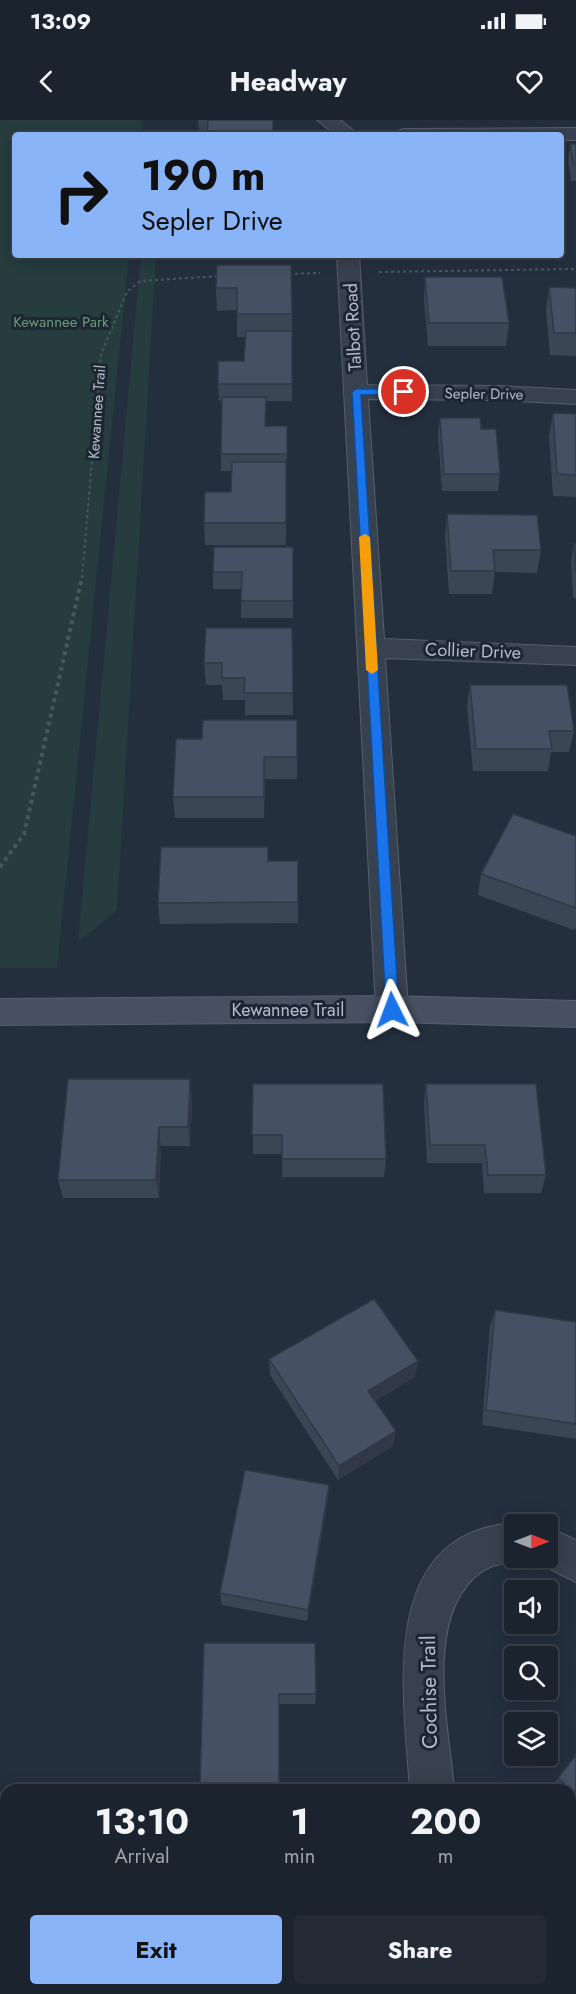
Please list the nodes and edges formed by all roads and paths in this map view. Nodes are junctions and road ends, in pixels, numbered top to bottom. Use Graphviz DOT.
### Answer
graph roads {
  1 [pos="327,120"];
  2 [pos="345,132"];
  3 [pos="349,263"];
  4 [pos="576,269"];
  5 [pos="279,274"];
  6 [pos="232,276"];
  7 [pos="356,392"];
  8 [pos="576,397"];
  9 [pos="371,648"];
  10 [pos="576,656"];
  11 [pos="0,867"];
  12 [pos="392,1010"];
  13 [pos="0,1012"];
  14 [pos="576,1014"];
  15 [pos="504,1546"];
  16 [pos="558,1552"];
  17 [pos="576,1562"];
  18 [pos="432,1784"];
  1 -- 2 [label="street"];
  3 -- 4 [label="path"];
  3 -- 5 [label="path"];
  3 -- 7 [label="street, Talbot Road"];
  6 -- 11 [label="path, Kewannee Trail"];
  7 -- 8 [label="street, Sepler Drive"];
  7 -- 9 [label="street, Talbot Road"];
  9 -- 10 [label="street, Collier Drive"];
  9 -- 12 [label="street, Talbot Road"];
  12 -- 13 [label="street, Kewannee Trail"];
  12 -- 14 [label="street, Kewannee Trail"];
  15 -- 18 [label="street, Cochise Trail"];
  16 -- 17 [label="street"];
}
